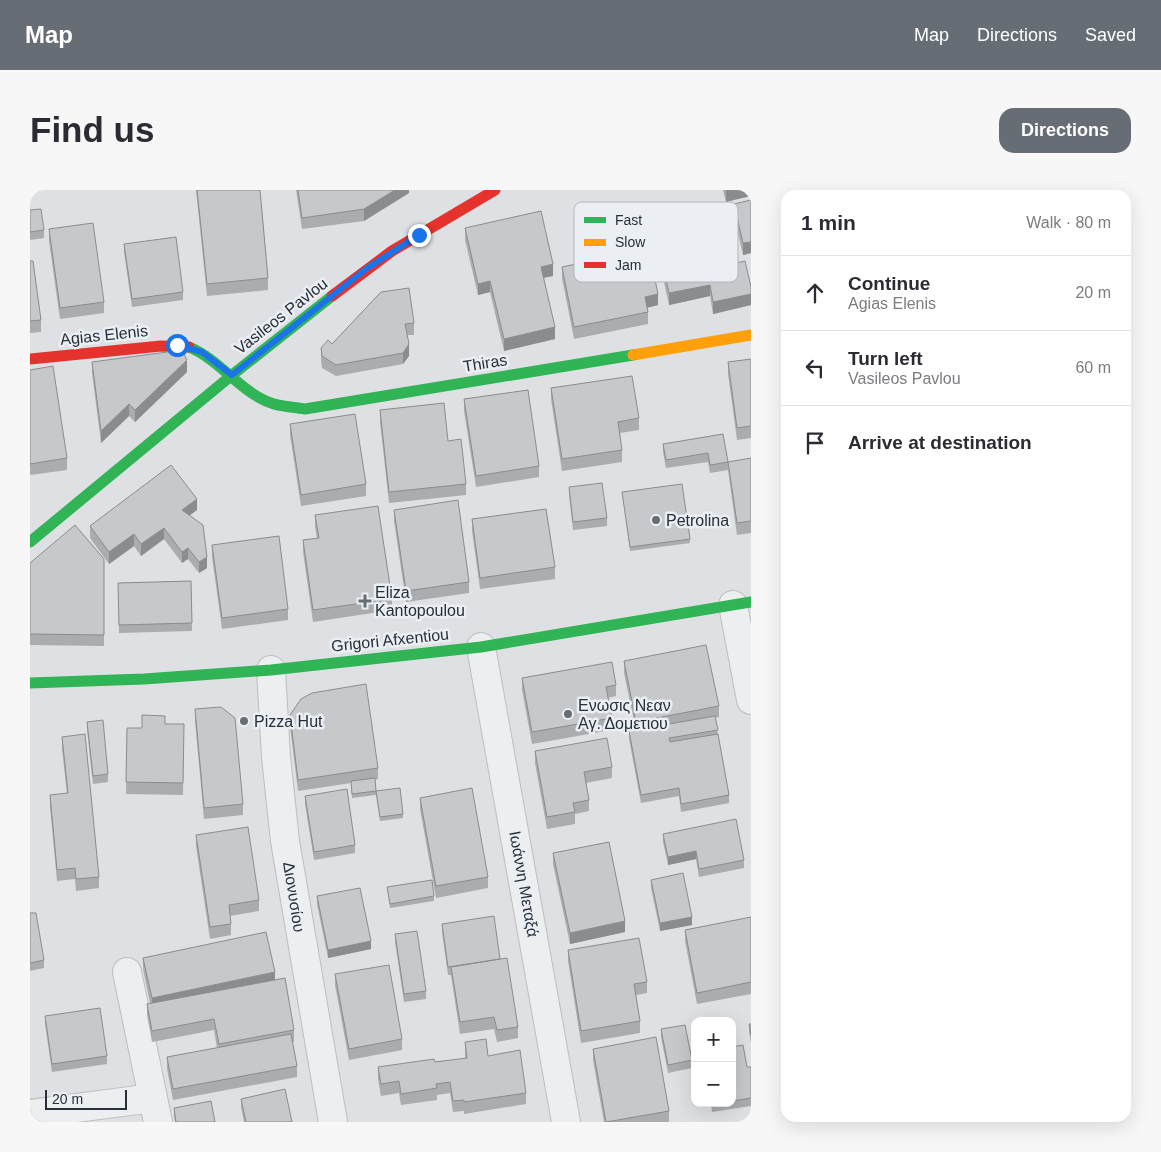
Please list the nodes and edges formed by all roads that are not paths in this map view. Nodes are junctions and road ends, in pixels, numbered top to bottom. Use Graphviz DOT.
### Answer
graph roads {
  1 [pos="495,190"];
  2 [pos="751,335"];
  3 [pos="30,359"];
  4 [pos="232,375"];
  5 [pos="30,542"];
  6 [pos="742,603"];
  7 [pos="481,646"];
  8 [pos="271,670"];
  9 [pos="30,683"];
  10 [pos="751,700"];
  11 [pos="127,972"];
  12 [pos="155,1110"];
  13 [pos="30,1114"];
  14 [pos="333,1122"];
  15 [pos="566,1122"];
  1 -- 4 [label="street, Vasileos Pavlou"];
  2 -- 4 [label="street, Thiras"];
  3 -- 4 [label="street, Agias Elenis"];
  4 -- 5 [label="street, Vasileos Pavlou"];
  6 -- 7 [label="street, Grigori Afxentiou"];
  6 -- 10 [label="street"];
  7 -- 8 [label="street, Grigori Afxentiou"];
  7 -- 15 [label="street, Ιωάννη Μεταξά"];
  8 -- 9 [label="street, Grigori Afxentiou"];
  8 -- 14 [label="street, Διονυσίου"];
  11 -- 12 [label="street"];
  12 -- 13 [label="street"];
}
